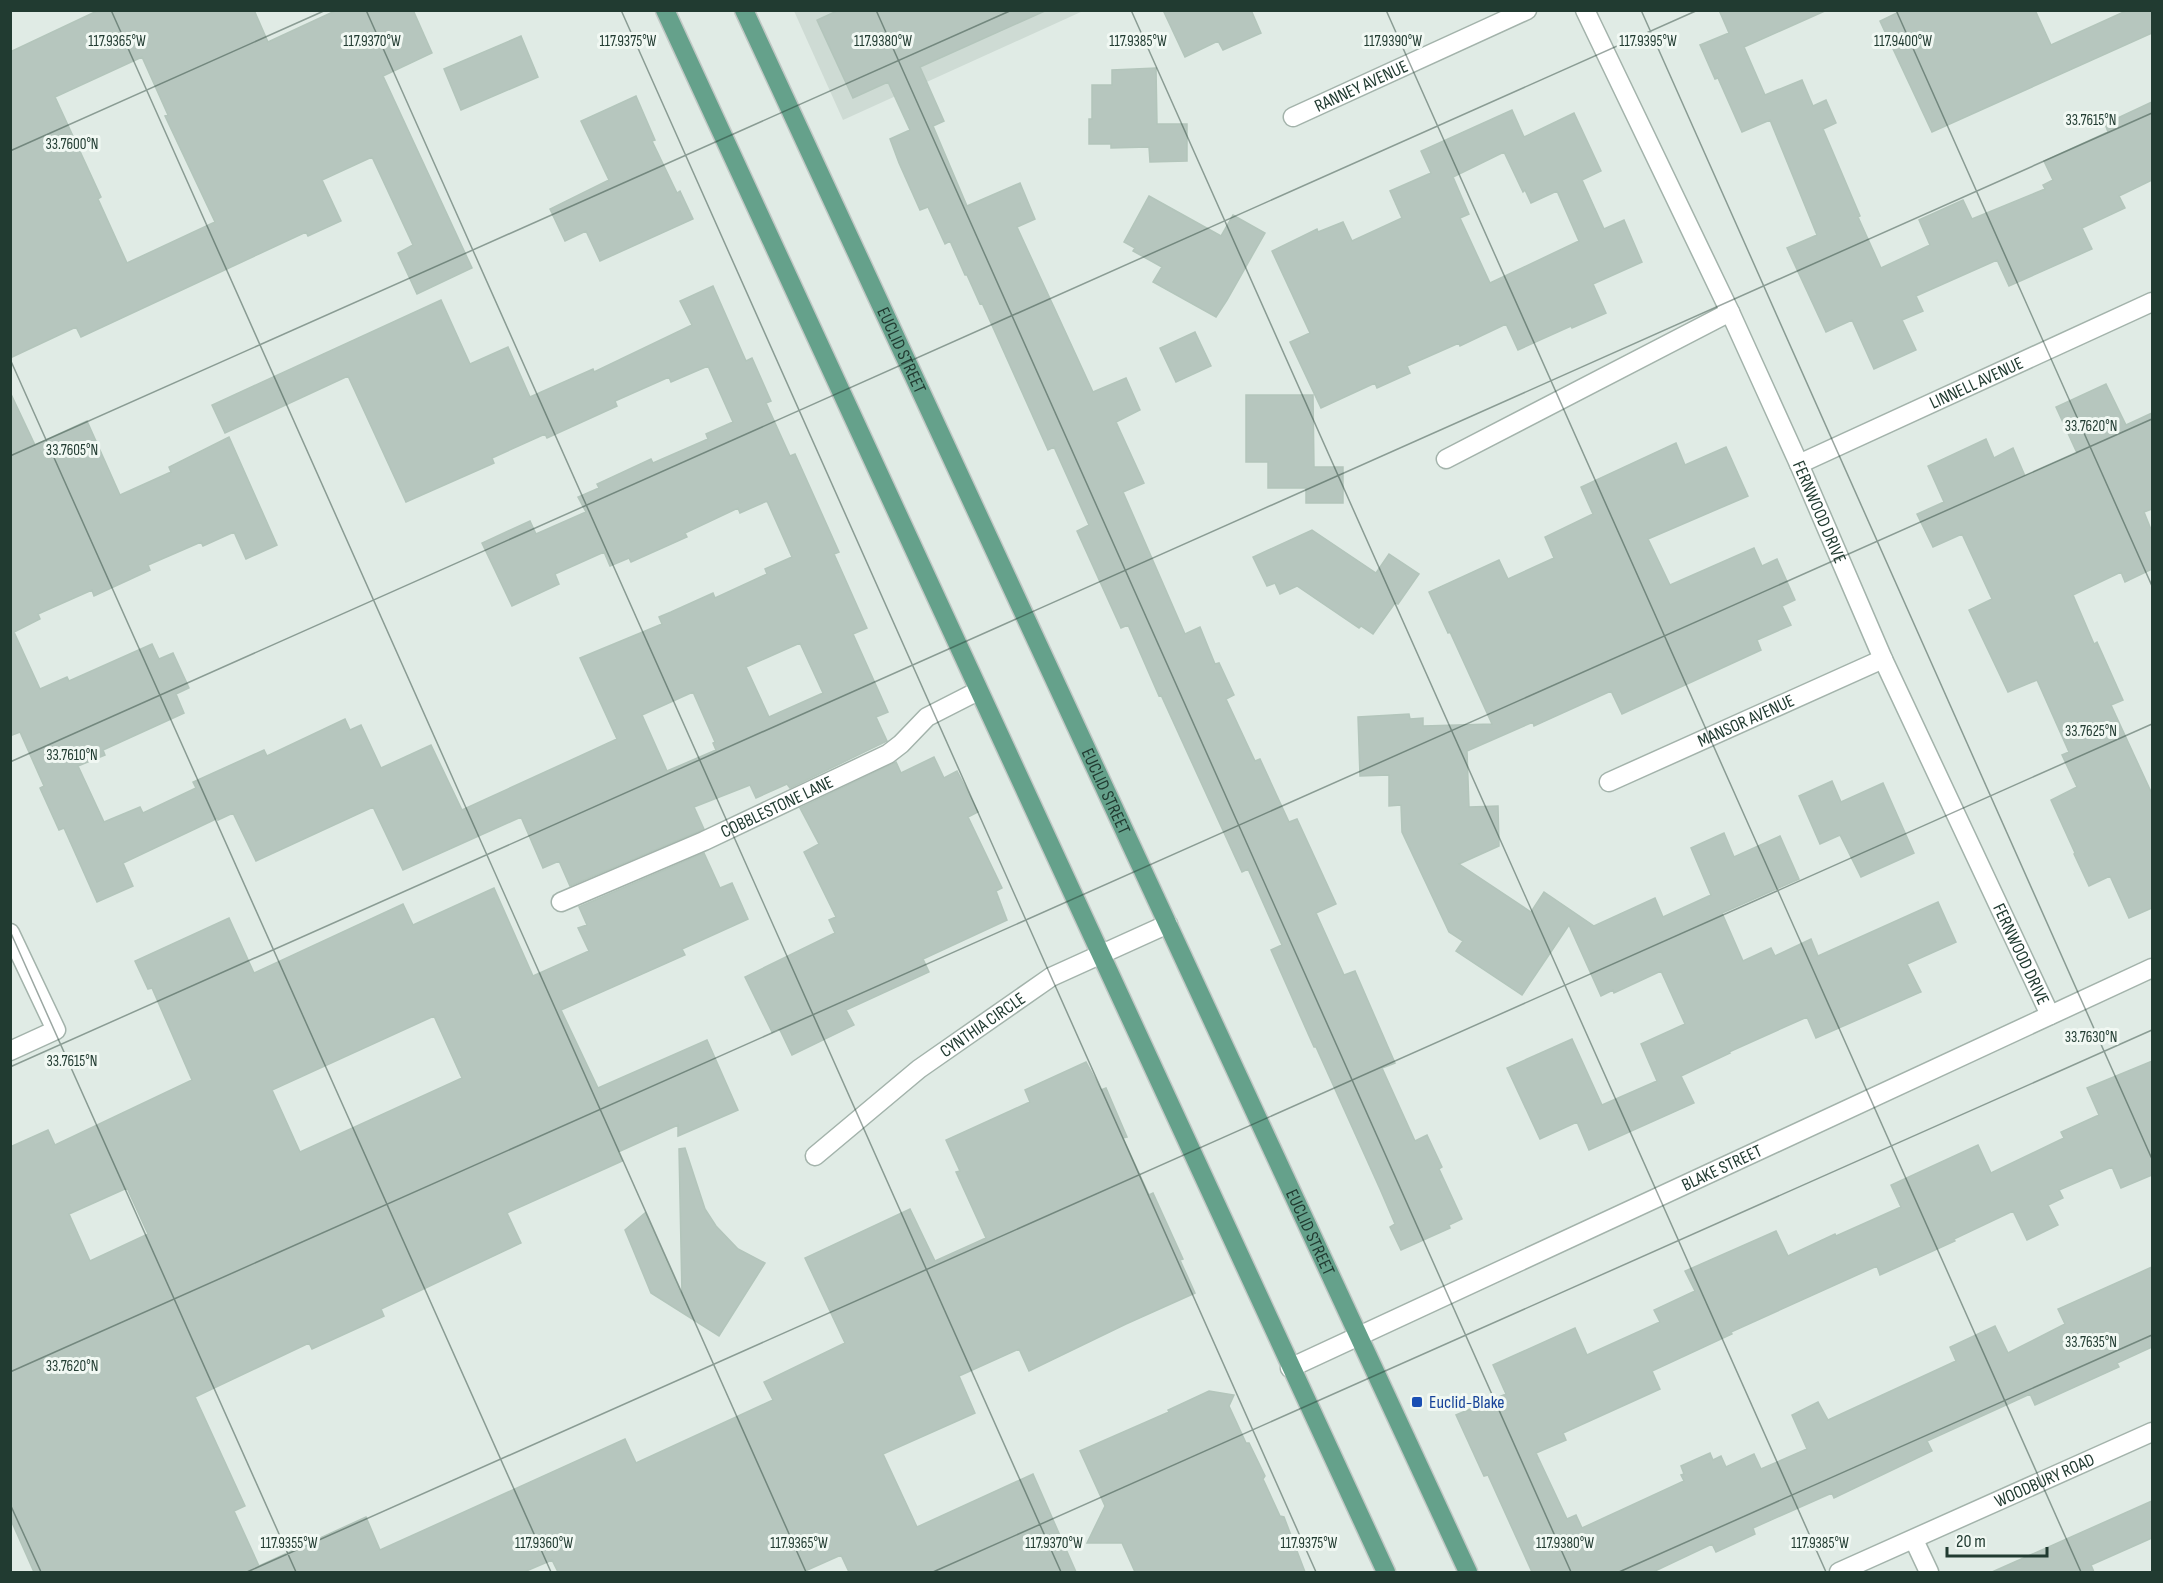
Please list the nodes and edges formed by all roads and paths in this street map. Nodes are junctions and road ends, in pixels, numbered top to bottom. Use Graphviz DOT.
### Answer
graph roads {
  1 [pos="665,10"];
  2 [pos="744,10"];
  3 [pos="1527,10"];
  4 [pos="1585,10"];
  5 [pos="1293,117"];
  6 [pos="2152,302"];
  7 [pos="1730,312"];
  8 [pos="1446,459"];
  9 [pos="1799,464"];
  10 [pos="1882,659"];
  11 [pos="978,691"];
  12 [pos="1609,782"];
  13 [pos="561,902"];
  14 [pos="1168,924"];
  15 [pos="10,933"];
  16 [pos="1101,955"];
  17 [pos="2152,968"];
  18 [pos="2050,1015"];
  19 [pos="10,1051"];
  20 [pos="815,1156"];
  21 [pos="1359,1336"];
  22 [pos="1290,1368"];
  23 [pos="2152,1432"];
  24 [pos="1914,1540"];
  25 [pos="1386,1572"];
  26 [pos="1468,1572"];
  27 [pos="1839,1572"];
  28 [pos="1929,1572"];
  1 -- 11 [label="main road"];
  2 -- 14 [label="main road, EUCLID STREET"];
  3 -- 5 [label="street, RANNEY AVENUE"];
  4 -- 7 [label="street, FERNWOOD DRIVE"];
  6 -- 9 [label="street, LINNELL AVENUE"];
  7 -- 8 [label="street"];
  7 -- 9 [label="street, FERNWOOD DRIVE"];
  9 -- 10 [label="street, FERNWOOD DRIVE"];
  10 -- 12 [label="street, MANSOR AVENUE"];
  10 -- 18 [label="street, FERNWOOD DRIVE"];
  11 -- 13 [label="street, COBBLESTONE LANE"];
  11 -- 16 [label="main road"];
  14 -- 16 [label="street, CYNTHIA CIRCLE"];
  14 -- 21 [label="main road, EUCLID STREET"];
  15 -- 19 [label="street"];
  16 -- 20 [label="street, CYNTHIA CIRCLE"];
  16 -- 22 [label="main road"];
  17 -- 18 [label="street, BLAKE STREET"];
  18 -- 21 [label="street, BLAKE STREET"];
  21 -- 22 [label="street, BLAKE STREET"];
  21 -- 26 [label="main road, EUCLID STREET"];
  22 -- 25 [label="main road"];
  23 -- 24 [label="street, WOODBURY ROAD"];
  24 -- 27 [label="street, WOODBURY ROAD"];
  24 -- 28 [label="street"];
}
